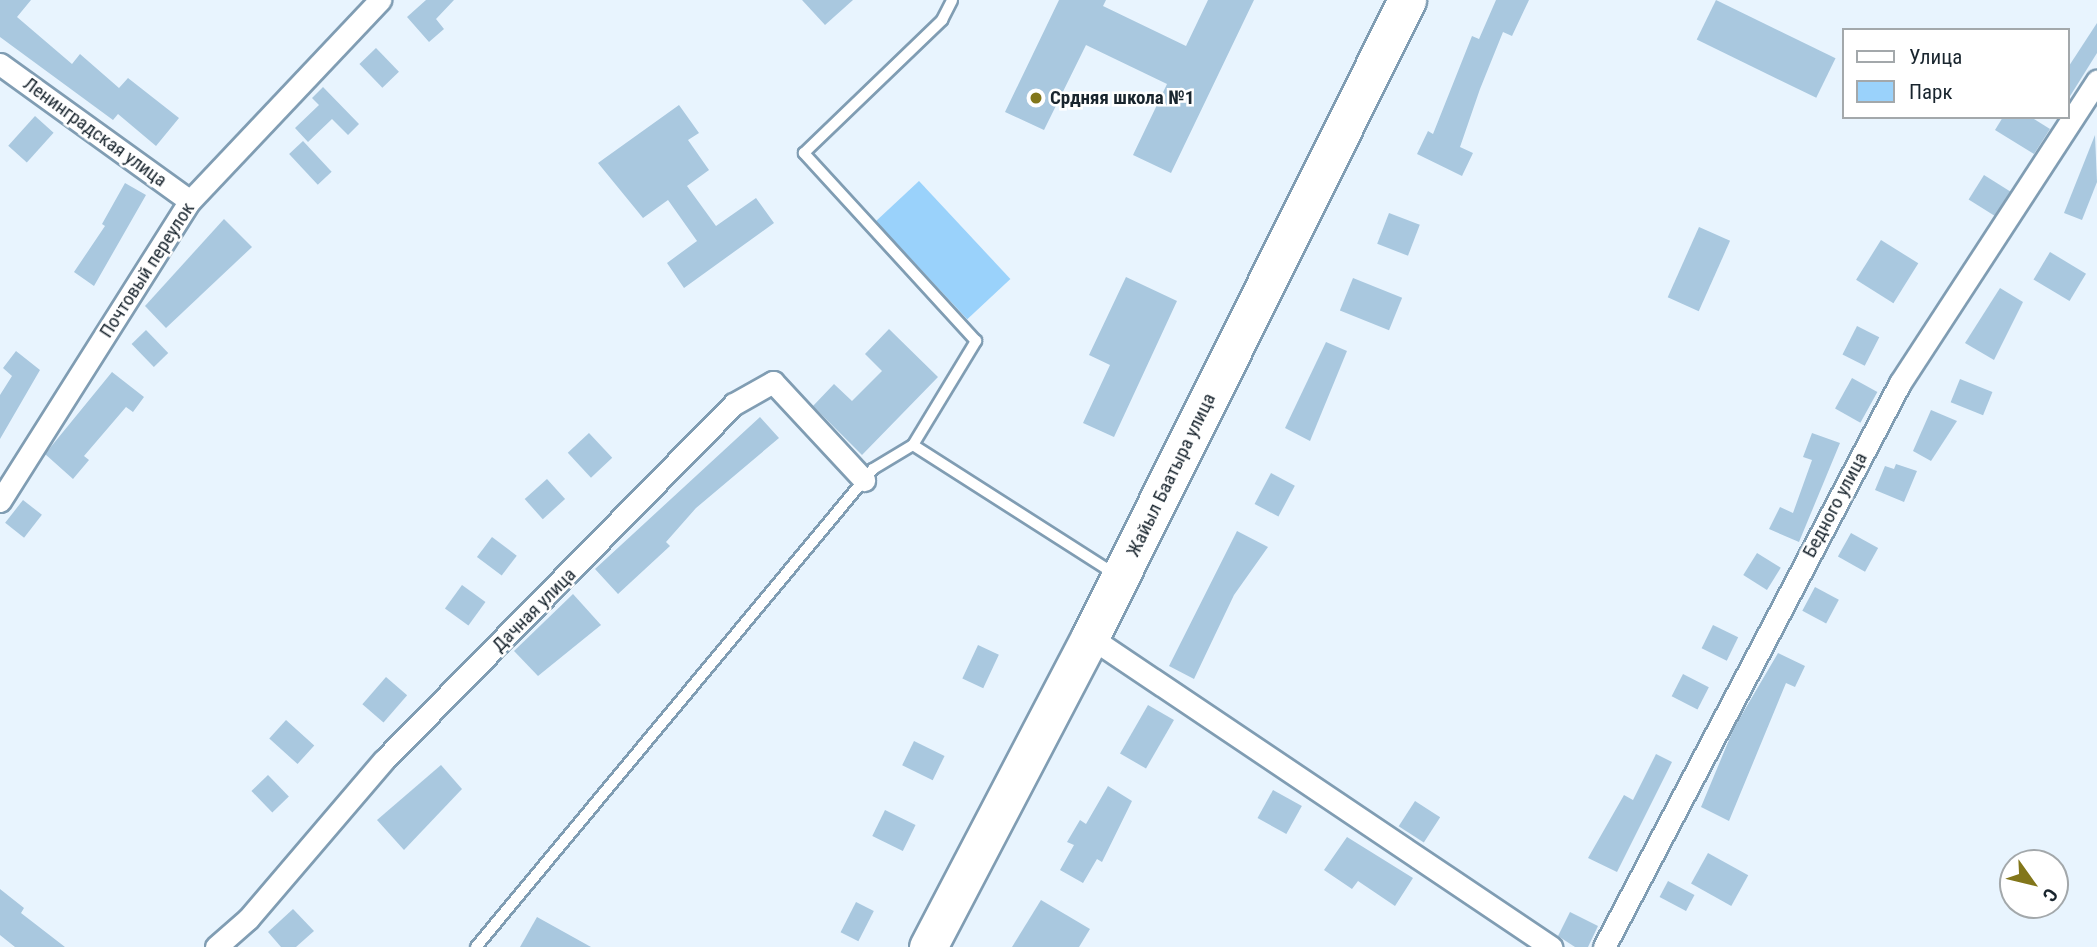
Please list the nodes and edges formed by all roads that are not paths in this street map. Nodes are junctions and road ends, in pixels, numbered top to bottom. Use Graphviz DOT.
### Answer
graph roads {
  1 [pos="380,0"];
  2 [pos="951,0"];
  3 [pos="1407,0"];
  4 [pos="0,64"];
  5 [pos="2097,81"];
  6 [pos="190,201"];
  7 [pos="913,445"];
  8 [pos="864,480"];
  9 [pos="0,501"];
  10 [pos="1120,577"];
  11 [pos="1090,637"];
  12 [pos="216,947"];
  13 [pos="476,947"];
  14 [pos="928,947"];
  15 [pos="1551,947"];
  16 [pos="1604,947"];
  1 -- 6 [label="street, Почтовый переулок"];
  2 -- 7 [label="lane"];
  3 -- 10 [label="highway, Жайыл Баатыра улица"];
  4 -- 6 [label="street, Ленинградская улица"];
  5 -- 16 [label="street, Бедного улица"];
  6 -- 9 [label="street, Почтовый переулок"];
  7 -- 8 [label="lane"];
  7 -- 10 [label="lane"];
  8 -- 12 [label="street, Дачная улица"];
  8 -- 13 [label="lane"];
  10 -- 11 [label="highway, Жайыл Баатыра улица"];
  11 -- 14 [label="highway, Жайыл Баатыра улица"];
  11 -- 15 [label="street"];
}
